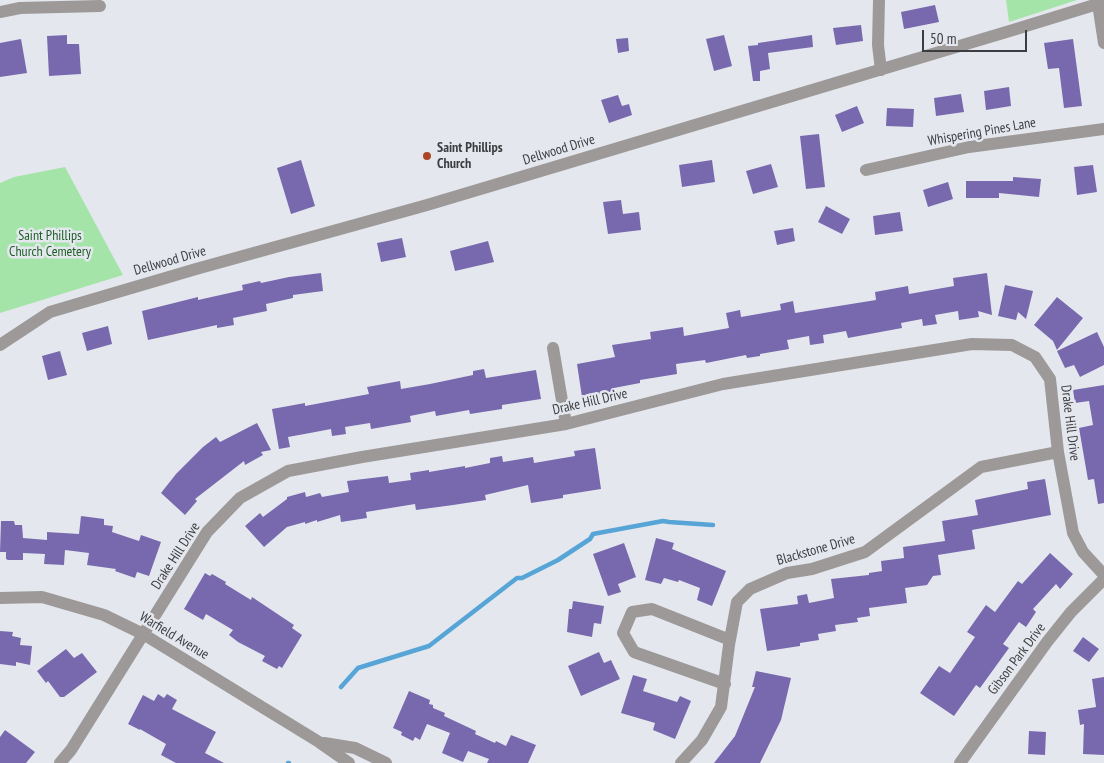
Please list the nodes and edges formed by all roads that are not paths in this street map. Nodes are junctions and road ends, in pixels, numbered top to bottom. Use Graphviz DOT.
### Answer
graph roads {
  1 [pos="879,0"];
  2 [pos="1101,3"];
  3 [pos="100,6"];
  4 [pos="0,12"];
  5 [pos="1104,43"];
  6 [pos="881,70"];
  7 [pos="1104,128"];
  8 [pos="866,170"];
  9 [pos="0,346"];
  10 [pos="553,348"];
  11 [pos="566,424"];
  12 [pos="1058,452"];
  13 [pos="1104,577"];
  14 [pos="0,598"];
  15 [pos="143,634"];
  16 [pos="730,640"];
  17 [pos="725,684"];
  18 [pos="319,742"];
  19 [pos="60,763"];
  20 [pos="349,763"];
  21 [pos="386,763"];
  22 [pos="681,763"];
  23 [pos="960,763"];
  1 -- 6 [label="street"];
  2 -- 5 [label="street"];
  2 -- 6 [label="street, Dellwood Drive"];
  3 -- 4 [label="street"];
  6 -- 9 [label="street, Dellwood Drive"];
  7 -- 8 [label="street, Whispering Pines Lane"];
  10 -- 11 [label="street"];
  11 -- 12 [label="street, Drake Hill Drive"];
  11 -- 15 [label="street, Drake Hill Drive"];
  12 -- 13 [label="street, Drake Hill Drive"];
  12 -- 16 [label="street, Blackstone Drive"];
  13 -- 23 [label="street, Gibson Park Drive"];
  14 -- 15 [label="street, Warfield Avenue"];
  15 -- 18 [label="street, Warfield Avenue"];
  15 -- 19 [label="street, Drake Hill Drive"];
  16 -- 17 [label="street, Blackstone Drive"];
  16 -- 17 [label="street"];
  17 -- 22 [label="street, Blackstone Drive"];
  18 -- 20 [label="street, Warfield Avenue"];
  18 -- 21 [label="street, Warfield Avenue"];
}
